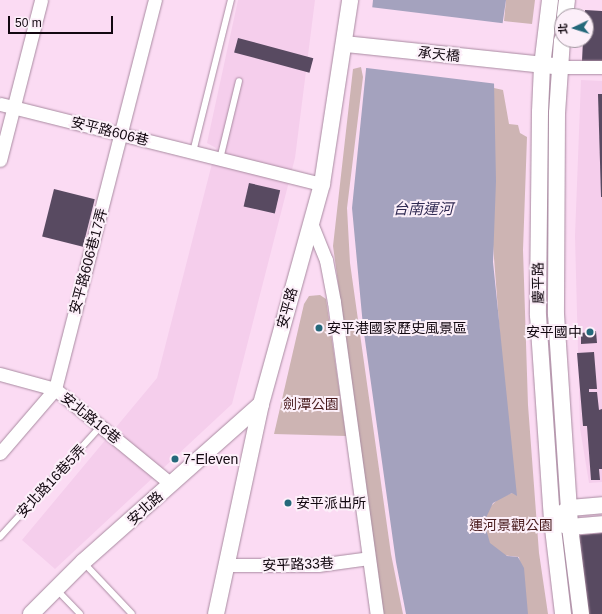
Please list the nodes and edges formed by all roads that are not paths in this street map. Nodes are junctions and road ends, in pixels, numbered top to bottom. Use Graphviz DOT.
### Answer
graph roads {
  1 [pos="41,0"];
  2 [pos="155,0"];
  3 [pos="231,0"];
  4 [pos="350,0"];
  5 [pos="550,0"];
  6 [pos="345,44"];
  7 [pos="561,48"];
  8 [pos="537,65"];
  9 [pos="559,67"];
  10 [pos="602,67"];
  11 [pos="239,81"];
  12 [pos="0,104"];
  13 [pos="14,108"];
  14 [pos="121,134"];
  15 [pos="193,152"];
  16 [pos="219,159"];
  17 [pos="0,160"];
  18 [pos="322,184"];
  19 [pos="311,223"];
  20 [pos="0,374"];
  21 [pos="55,389"];
  22 [pos="261,404"];
  23 [pos="101,426"];
  24 [pos="0,453"];
  25 [pos="171,484"];
  26 [pos="602,505"];
  27 [pos="570,508"];
  28 [pos="552,520"];
  29 [pos="602,524"];
  30 [pos="570,528"];
  31 [pos="0,536"];
  32 [pos="369,558"];
  33 [pos="83,562"];
  34 [pos="227,565"];
  35 [pos="56,589"];
  36 [pos="31,614"];
  37 [pos="80,614"];
  38 [pos="132,614"];
  39 [pos="216,614"];
  40 [pos="377,614"];
  41 [pos="563,614"];
  42 [pos="581,614"];
  1 -- 13 [label="street"];
  2 -- 14 [label="street, 安平路606巷17弄"];
  3 -- 15 [label="lane"];
  4 -- 6 [label="street, 安平路"];
  5 -- 8 [label="street, 慶平路"];
  6 -- 8 [label="street, 承天橋"];
  6 -- 18 [label="street, 安平路"];
  7 -- 9 [label="street, 慶平路"];
  8 -- 9 [label="street, 承天橋"];
  8 -- 28 [label="street, 慶平路"];
  9 -- 10 [label="street"];
  9 -- 27 [label="street, 慶平路"];
  11 -- 16 [label="lane"];
  12 -- 13 [label="street, 安平路606巷"];
  13 -- 14 [label="street, 安平路606巷"];
  13 -- 17 [label="street"];
  14 -- 15 [label="street, 安平路606巷"];
  14 -- 21 [label="street, 安平路606巷17弄"];
  15 -- 16 [label="street, 安平路606巷"];
  16 -- 18 [label="street, 安平路606巷"];
  18 -- 19 [label="street, 安平路"];
  19 -- 22 [label="street, 安平路"];
  19 -- 32 [label="street"];
  20 -- 21 [label="street, 安北路16巷"];
  21 -- 23 [label="street, 安北路16巷"];
  21 -- 24 [label="street"];
  22 -- 25 [label="street, 安北路"];
  22 -- 34 [label="street, 安平路"];
  23 -- 25 [label="street, 安北路16巷"];
  23 -- 31 [label="lane, 安北路16巷5弄"];
  25 -- 33 [label="street, 安北路"];
  26 -- 27 [label="street"];
  27 -- 28 [label="street"];
  27 -- 30 [label="street, 慶平路"];
  28 -- 30 [label="street"];
  28 -- 41 [label="street, 慶平路"];
  29 -- 30 [label="street"];
  30 -- 42 [label="street, 慶平路"];
  32 -- 34 [label="street, 安平路33巷"];
  32 -- 40 [label="street"];
  33 -- 35 [label="street, 安北路"];
  33 -- 38 [label="lane"];
  34 -- 39 [label="street, 安平路"];
  35 -- 36 [label="street, 安北路"];
  35 -- 37 [label="lane"];
}
